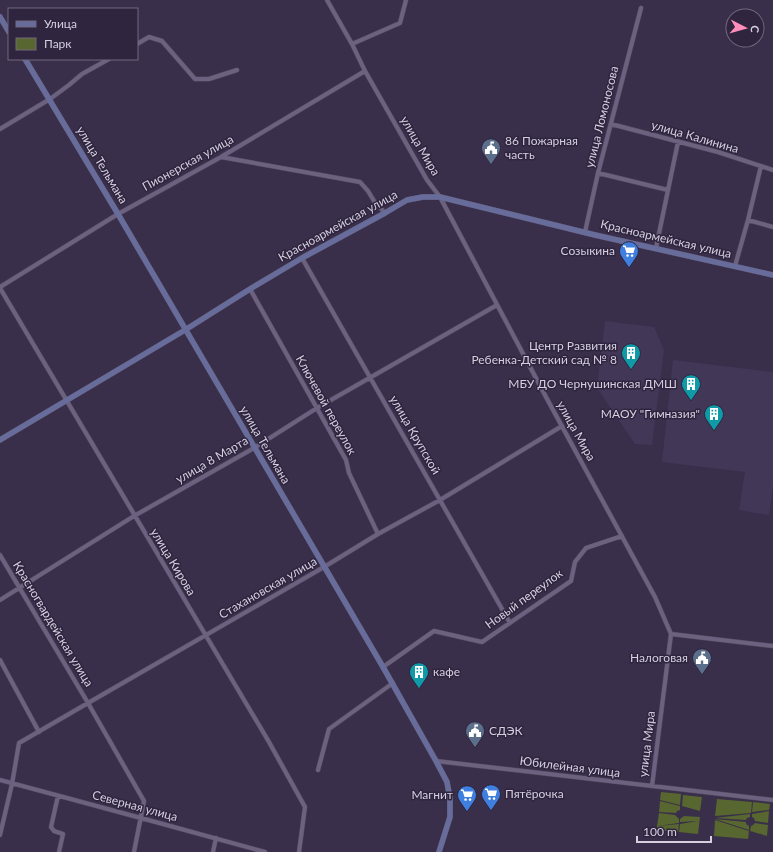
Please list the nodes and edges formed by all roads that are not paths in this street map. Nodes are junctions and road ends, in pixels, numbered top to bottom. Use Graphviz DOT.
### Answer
graph roads {
  1 [pos="327,0"];
  2 [pos="406,0"];
  3 [pos="641,8"];
  4 [pos="0,17"];
  5 [pos="8,30"];
  6 [pos="138,43"];
  7 [pos="352,44"];
  8 [pos="27,60"];
  9 [pos="107,60"];
  10 [pos="237,70"];
  11 [pos="365,71"];
  12 [pos="50,99"];
  13 [pos="611,124"];
  14 [pos="0,129"];
  15 [pos="678,142"];
  16 [pos="221,157"];
  17 [pos="761,166"];
  18 [pos="773,170"];
  19 [pos="598,173"];
  20 [pos="668,190"];
  21 [pos="440,198"];
  22 [pos="118,214"];
  23 [pos="384,214"];
  24 [pos="748,220"];
  25 [pos="773,227"];
  26 [pos="585,232"];
  27 [pos="656,248"];
  28 [pos="302,258"];
  29 [pos="735,266"];
  30 [pos="773,275"];
  31 [pos="0,288"];
  32 [pos="250,289"];
  33 [pos="497,306"];
  34 [pos="185,330"];
  35 [pos="370,377"];
  36 [pos="67,400"];
  37 [pos="317,408"];
  38 [pos="562,426"];
  39 [pos="0,440"];
  40 [pos="254,448"];
  41 [pos="440,500"];
  42 [pos="134,516"];
  43 [pos="378,534"];
  44 [pos="622,536"];
  45 [pos="0,555"];
  46 [pos="324,567"];
  47 [pos="20,588"];
  48 [pos="0,600"];
  49 [pos="510,623"];
  50 [pos="671,634"];
  51 [pos="205,636"];
  52 [pos="773,646"];
  53 [pos="0,660"];
  54 [pos="383,667"];
  55 [pos="393,683"];
  56 [pos="88,703"];
  57 [pos="39,732"];
  58 [pos="436,761"];
  59 [pos="318,770"];
  60 [pos="0,780"];
  61 [pos="12,784"];
  62 [pos="652,786"];
  63 [pos="58,796"];
  64 [pos="773,800"];
  65 [pos="141,818"];
  66 [pos="0,834"];
  67 [pos="216,838"];
  68 [pos="59,852"];
  69 [pos="134,852"];
  70 [pos="212,852"];
  71 [pos="265,852"];
  72 [pos="299,852"];
  73 [pos="439,852"];
  1 -- 7 [label="street, улица Мира"];
  2 -- 7 [label="street"];
  3 -- 13 [label="street, улица Ломоносова"];
  4 -- 5 [label="street"];
  6 -- 10 [label="street"];
  7 -- 11 [label="street, улица Мира"];
  8 -- 12 [label="street, улица Тельмана"];
  9 -- 12 [label="street"];
  11 -- 16 [label="street, Пионерская улица"];
  11 -- 21 [label="street, улица Мира"];
  12 -- 14 [label="street"];
  12 -- 22 [label="street, улица Тельмана"];
  13 -- 15 [label="street, улица Калинина"];
  13 -- 19 [label="street, улица Ломоносова"];
  15 -- 17 [label="street, улица Калинина"];
  15 -- 20 [label="street"];
  16 -- 22 [label="street, Пионерская улица"];
  16 -- 23 [label="street"];
  17 -- 18 [label="street, улица Калинина"];
  17 -- 24 [label="street"];
  19 -- 20 [label="street"];
  19 -- 26 [label="street, улица Ломоносова"];
  20 -- 27 [label="street"];
  21 -- 23 [label="street, Красноармейская улица"];
  21 -- 26 [label="street, Красноармейская улица"];
  21 -- 33 [label="street, улица Мира"];
  22 -- 31 [label="street, Пионерская улица"];
  22 -- 34 [label="street, улица Тельмана"];
  23 -- 28 [label="street, Красноармейская улица"];
  24 -- 25 [label="street"];
  24 -- 29 [label="street"];
  26 -- 27 [label="street, Красноармейская улица"];
  27 -- 29 [label="street, Красноармейская улица"];
  28 -- 32 [label="street, Красноармейская улица"];
  28 -- 35 [label="street, улица Крупской"];
  29 -- 30 [label="street, Красноармейская улица"];
  31 -- 36 [label="street, улица Кирова"];
  32 -- 34 [label="street, Красноармейская улица"];
  32 -- 37 [label="street, Ключевой переулок"];
  33 -- 35 [label="street, улица 8 Марта"];
  33 -- 38 [label="street, улица Мира"];
  34 -- 36 [label="street, Красноармейская улица"];
  34 -- 40 [label="street, улица Тельмана"];
  35 -- 37 [label="street, улица 8 Марта"];
  35 -- 41 [label="street, улица Крупской"];
  36 -- 39 [label="street, Красноармейская улица"];
  36 -- 42 [label="street, улица Кирова"];
  37 -- 40 [label="street, улица 8 Марта"];
  37 -- 43 [label="street, Ключевой переулок"];
  38 -- 41 [label="street, Стахановская улица"];
  38 -- 44 [label="street, улица Мира"];
  40 -- 42 [label="street, улица 8 Марта"];
  40 -- 46 [label="street, улица Тельмана"];
  41 -- 43 [label="street, Стахановская улица"];
  41 -- 49 [label="street, улица Крупской"];
  42 -- 47 [label="street, улица 8 Марта"];
  42 -- 51 [label="street, улица Кирова"];
  43 -- 46 [label="street, Стахановская улица"];
  44 -- 49 [label="street, Новый переулок"];
  44 -- 50 [label="street, улица Мира"];
  45 -- 47 [label="street, Красногвардейская улица"];
  46 -- 51 [label="street, Стахановская улица"];
  46 -- 54 [label="street, улица Тельмана"];
  47 -- 48 [label="street, улица 8 Марта"];
  47 -- 56 [label="street, Красногвардейская улица"];
  49 -- 54 [label="street, Новый переулок"];
  50 -- 52 [label="street"];
  50 -- 62 [label="street, улица Мира"];
  51 -- 56 [label="street, Стахановская улица"];
  51 -- 72 [label="street, улица Кирова"];
  53 -- 57 [label="street"];
  54 -- 55 [label="street, улица Тельмана"];
  55 -- 58 [label="street, улица Тельмана"];
  55 -- 59 [label="street"];
  56 -- 57 [label="street, Стахановская улица"];
  56 -- 65 [label="street, Красногвардейская улица"];
  57 -- 61 [label="street, Стахановская улица"];
  58 -- 62 [label="street, Юбилейная улица"];
  58 -- 73 [label="street, улица Тельмана"];
  60 -- 61 [label="street, Северная улица"];
  61 -- 63 [label="street, Северная улица"];
  61 -- 66 [label="street, Стахановская улица"];
  62 -- 64 [label="street, Юбилейная улица"];
  63 -- 65 [label="street, Северная улица"];
  63 -- 68 [label="street"];
  65 -- 67 [label="street, Северная улица"];
  65 -- 69 [label="street, Красногвардейская улица"];
  67 -- 70 [label="street"];
  67 -- 71 [label="street, Северная улица"];
}
